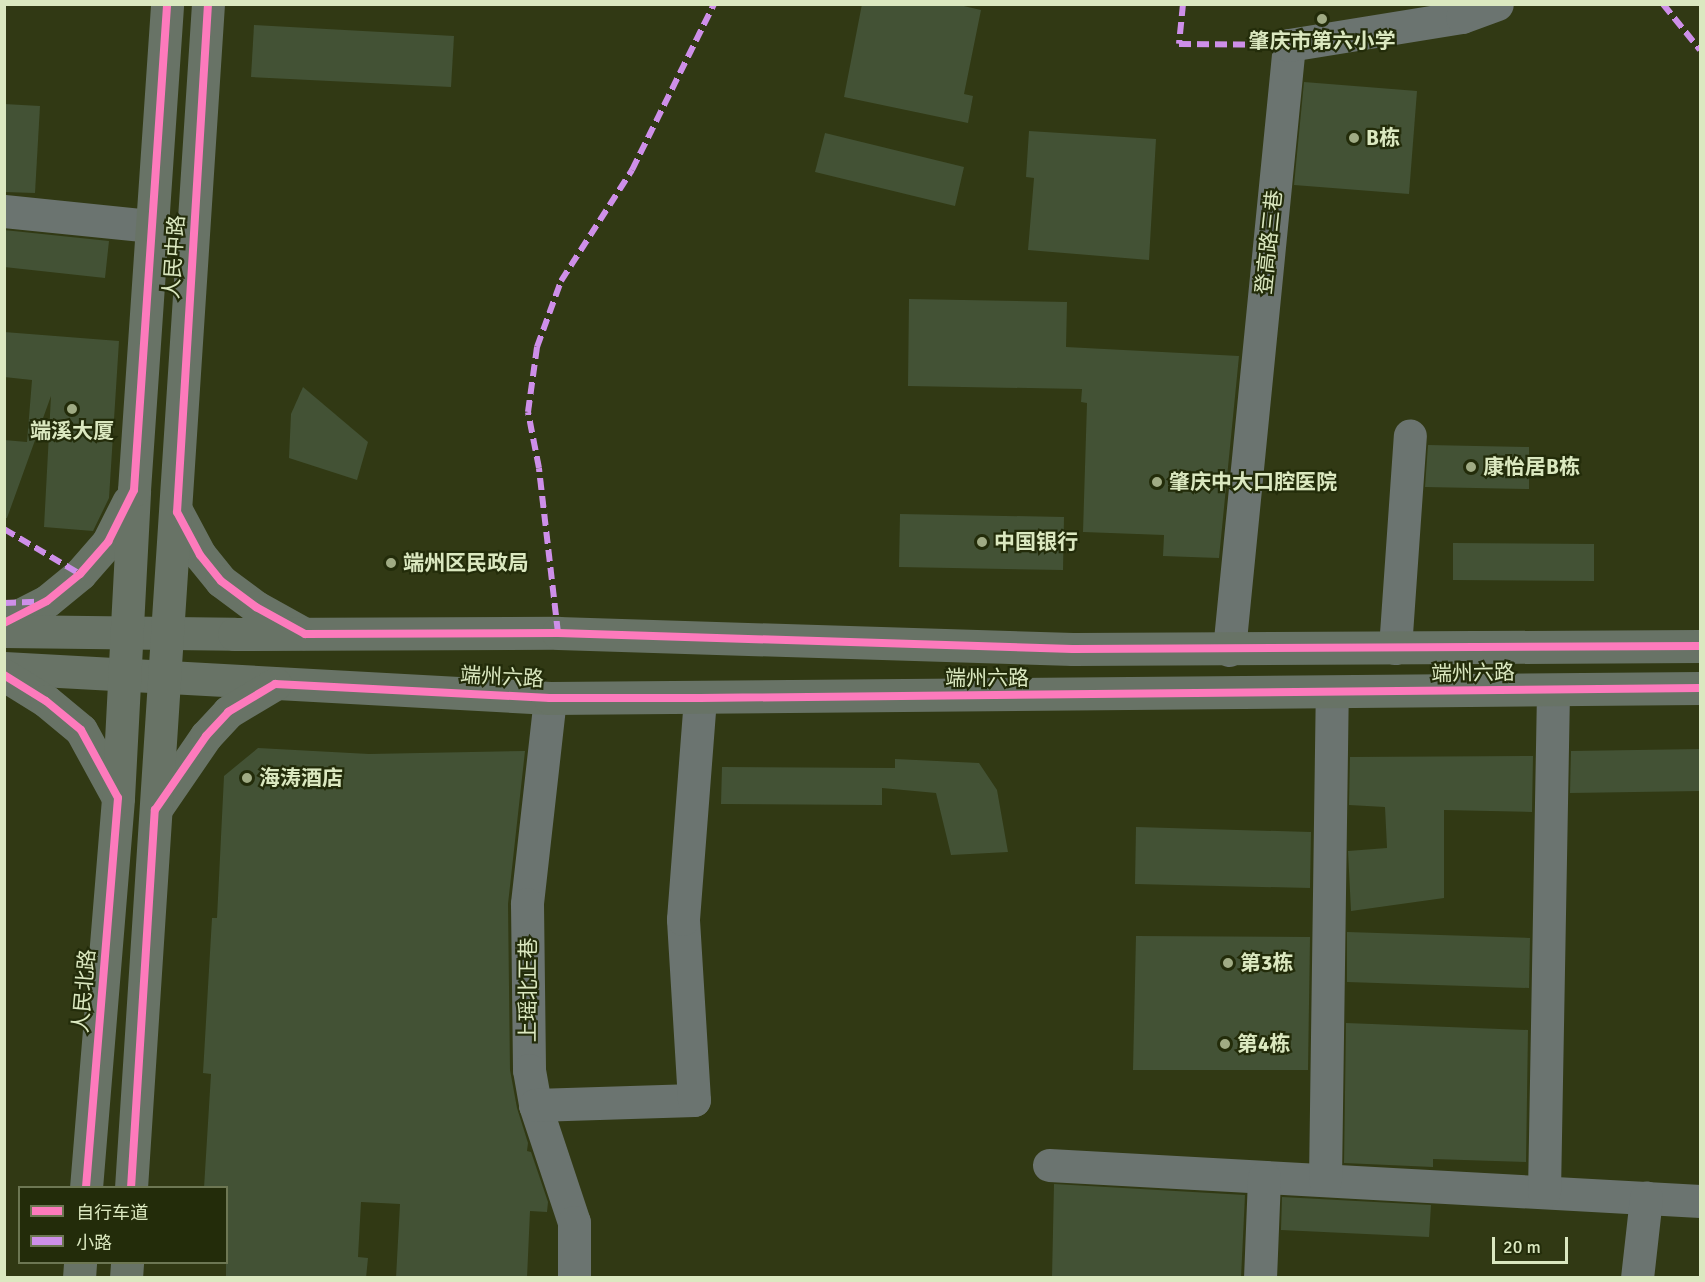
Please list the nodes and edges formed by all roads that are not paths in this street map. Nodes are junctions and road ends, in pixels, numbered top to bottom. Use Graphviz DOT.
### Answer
graph roads {
  1 [pos="166,4"];
  2 [pos="208,4"];
  3 [pos="1497,4"];
  4 [pos="4,211"];
  5 [pos="152,226"];
  6 [pos="1410,436"];
  7 [pos="134,490"];
  8 [pos="177,512"];
  9 [pos="4,623"];
  10 [pos="4,631"];
  11 [pos="126,633"];
  12 [pos="168,633"];
  13 [pos="305,634"];
  14 [pos="1701,646"];
  15 [pos="1395,648"];
  16 [pos="1229,650"];
  17 [pos="4,668"];
  18 [pos="4,675"];
  19 [pos="124,675"];
  20 [pos="165,678"];
  21 [pos="275,684"];
  22 [pos="1701,688"];
  23 [pos="1553,690"];
  24 [pos="1332,693"];
  25 [pos="550,698"];
  26 [pos="700,698"];
  27 [pos="158,772"];
  28 [pos="119,784"];
  29 [pos="155,810"];
  30 [pos="535,1105"];
  31 [pos="1049,1165"];
  32 [pos="1264,1177"];
  33 [pos="1325,1180"];
  34 [pos="87,1186"];
  35 [pos="131,1186"];
  36 [pos="1544,1192"];
  37 [pos="1646,1198"];
  38 [pos="1701,1201"];
  39 [pos="574,1278"];
  40 [pos="1260,1278"];
  41 [pos="1637,1278"];
  1 -- 5 [label="main road, 人民中路"];
  2 -- 8 [label="main road, 人民中路"];
  3 -- 16 [label="street, 登高路三巷"];
  4 -- 5 [label="street"];
  5 -- 7 [label="main road, 人民中路"];
  6 -- 15 [label="street"];
  7 -- 9 [label="main road"];
  7 -- 11 [label="main road, 人民中路"];
  8 -- 12 [label="main road, 人民中路"];
  8 -- 13 [label="main road"];
  10 -- 11 [label="main road, 端州六路"];
  11 -- 12 [label="main road, 端州六路"];
  11 -- 19 [label="main road, 人民中路"];
  12 -- 13 [label="main road, 端州六路"];
  12 -- 20 [label="main road, 人民中路"];
  13 -- 16 [label="main road, 端州六路"];
  14 -- 15 [label="main road, 端州六路"];
  15 -- 16 [label="main road, 端州六路"];
  17 -- 19 [label="main road, 端州六路"];
  18 -- 28 [label="main road"];
  19 -- 20 [label="main road, 端州六路"];
  19 -- 28 [label="main road, 人民北路"];
  20 -- 21 [label="main road, 端州六路"];
  20 -- 27 [label="main road"];
  21 -- 25 [label="main road, 端州六路"];
  21 -- 29 [label="main road"];
  22 -- 23 [label="main road, 端州六路"];
  23 -- 24 [label="main road, 端州六路"];
  23 -- 36 [label="street"];
  24 -- 26 [label="main road, 端州六路"];
  24 -- 33 [label="street"];
  25 -- 26 [label="main road, 端州六路"];
  25 -- 30 [label="street, 上瑶北正巷"];
  26 -- 30 [label="street"];
  27 -- 28 [label="main road"];
  27 -- 29 [label="main road"];
  28 -- 34 [label="main road, 人民北路"];
  29 -- 35 [label="main road"];
  30 -- 39 [label="street, 上瑶北正巷"];
  31 -- 32 [label="street"];
  32 -- 33 [label="street"];
  32 -- 40 [label="street"];
  33 -- 36 [label="street"];
  36 -- 37 [label="street"];
  37 -- 38 [label="street"];
  37 -- 41 [label="street"];
}
